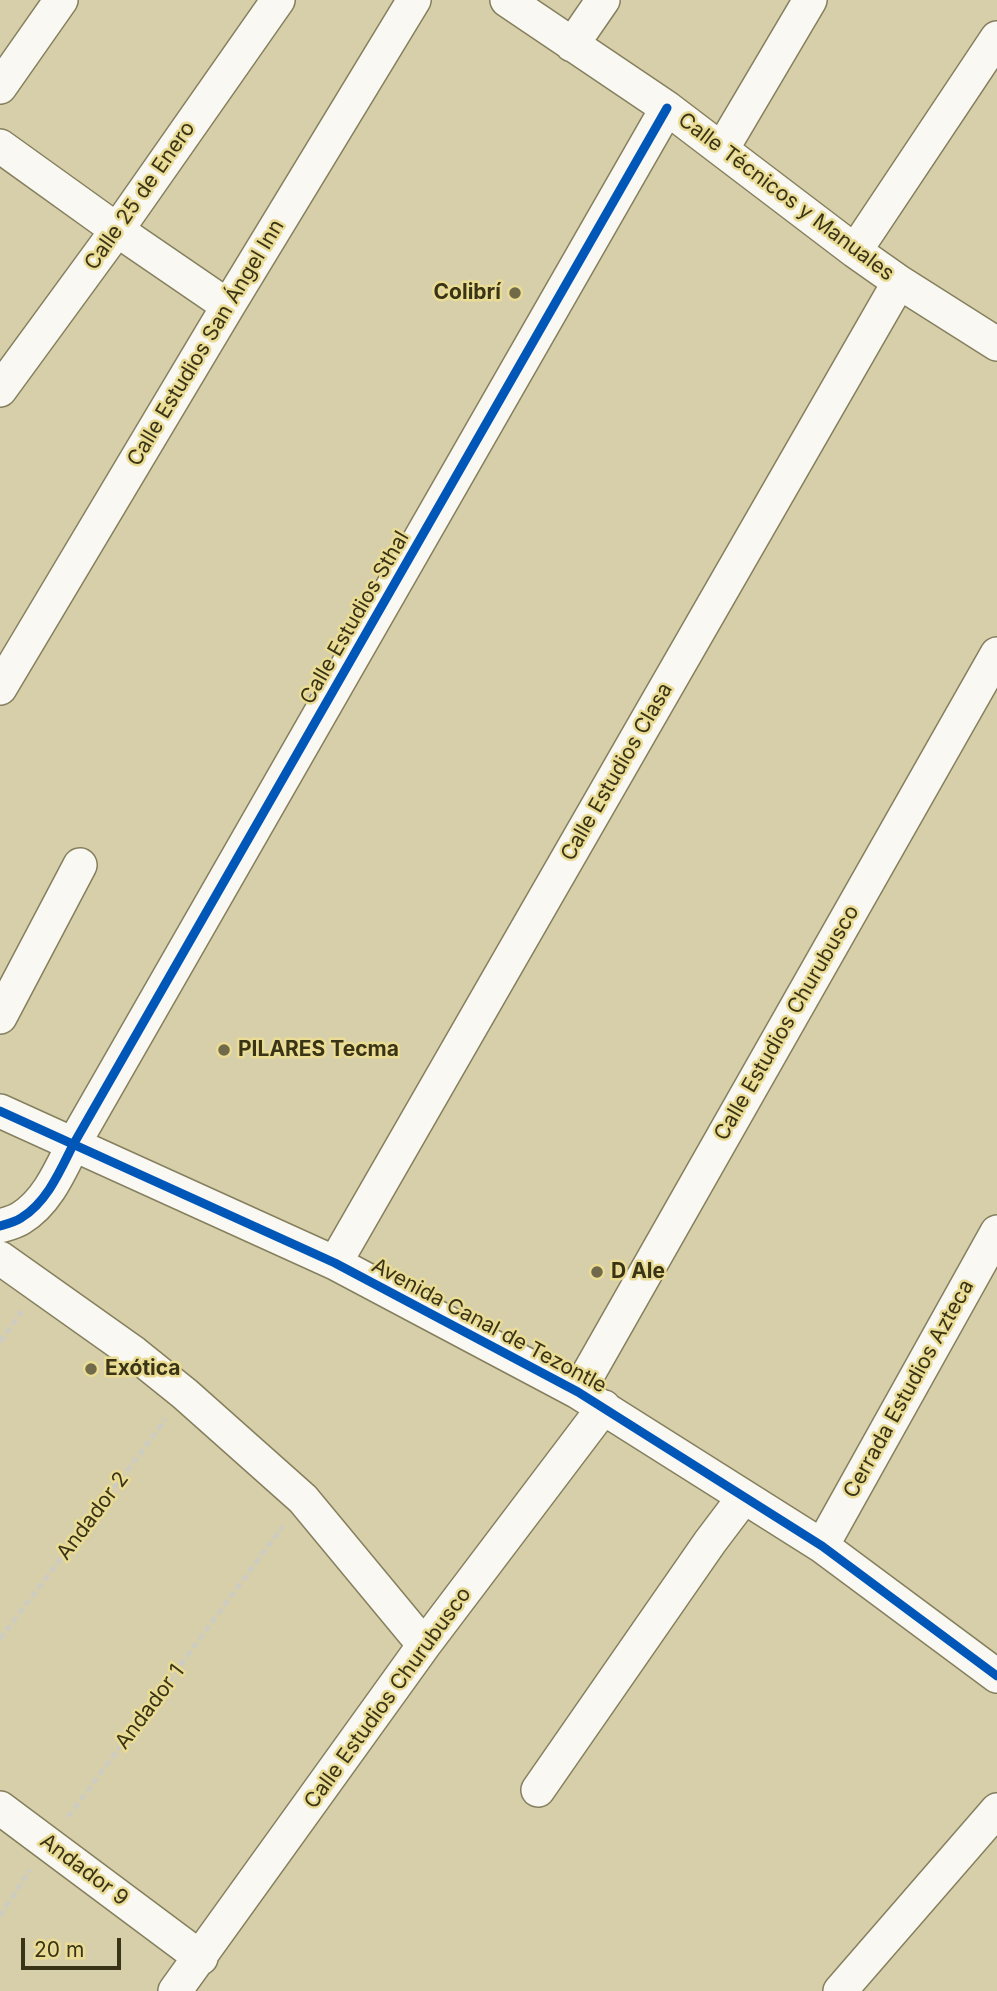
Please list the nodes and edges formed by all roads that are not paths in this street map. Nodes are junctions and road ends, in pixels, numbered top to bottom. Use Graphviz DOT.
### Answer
graph roads {
  1 [pos="61,0"];
  2 [pos="278,0"];
  3 [pos="414,0"];
  4 [pos="507,0"];
  5 [pos="603,0"];
  6 [pos="810,0"];
  7 [pos="997,38"];
  8 [pos="572,45"];
  9 [pos="0,87"];
  10 [pos="667,108"];
  11 [pos="0,146"];
  12 [pos="722,149"];
  13 [pos="117,230"];
  14 [pos="855,251"];
  15 [pos="899,282"];
  16 [pos="228,306"];
  17 [pos="997,344"];
  18 [pos="0,390"];
  19 [pos="997,654"];
  20 [pos="2,679"];
  21 [pos="80,865"];
  22 [pos="0,1017"];
  23 [pos="0,1111"];
  24 [pos="73,1145"];
  25 [pos="0,1226"];
  26 [pos="997,1232"];
  27 [pos="0,1258"];
  28 [pos="335,1263"];
  29 [pos="591,1400"];
  30 [pos="744,1497"];
  31 [pos="822,1546"];
  32 [pos="424,1645"];
  33 [pos="997,1676"];
  34 [pos="538,1790"];
  35 [pos="0,1808"];
  36 [pos="997,1810"];
  37 [pos="201,1958"];
  38 [pos="175,1991"];
  39 [pos="840,1991"];
  1 -- 9 [label="street"];
  2 -- 13 [label="street, Calle 25 de Enero"];
  3 -- 16 [label="street, Calle Estudios San Ángel Inn"];
  4 -- 8 [label="street, Calle Técnicos y Manuales"];
  5 -- 8 [label="street"];
  6 -- 12 [label="street"];
  7 -- 14 [label="street"];
  8 -- 10 [label="street, Calle Técnicos y Manuales"];
  10 -- 12 [label="street, Calle Técnicos y Manuales"];
  10 -- 24 [label="street, Calle Estudios Sthal"];
  11 -- 13 [label="street"];
  12 -- 14 [label="street, Calle Técnicos y Manuales"];
  13 -- 16 [label="street"];
  13 -- 18 [label="street, Calle 25 de Enero"];
  14 -- 15 [label="street, Calle Técnicos y Manuales"];
  15 -- 17 [label="street, Calle Técnicos y Manuales"];
  15 -- 28 [label="street, Calle Estudios Clasa"];
  16 -- 20 [label="street, Calle Estudios San Ángel Inn"];
  19 -- 29 [label="street, Calle Estudios Churubusco"];
  21 -- 22 [label="street"];
  23 -- 24 [label="street, Avenida Canal de Tezontle"];
  24 -- 25 [label="street, Calle Estudios Sthal"];
  24 -- 28 [label="street, Avenida Canal de Tezontle"];
  26 -- 31 [label="street, Cerrada Estudios Azteca"];
  27 -- 32 [label="street"];
  28 -- 29 [label="street, Avenida Canal de Tezontle"];
  29 -- 30 [label="street, Avenida Canal de Tezontle"];
  29 -- 32 [label="street, Calle Estudios Churubusco"];
  30 -- 31 [label="street, Avenida Canal de Tezontle"];
  30 -- 34 [label="street"];
  31 -- 33 [label="street, Avenida Canal de Tezontle"];
  32 -- 37 [label="street, Calle Estudios Churubusco"];
  35 -- 37 [label="street, Andador 9"];
  36 -- 39 [label="street"];
  37 -- 38 [label="street, Calle Estudios Churubusco"];
}
